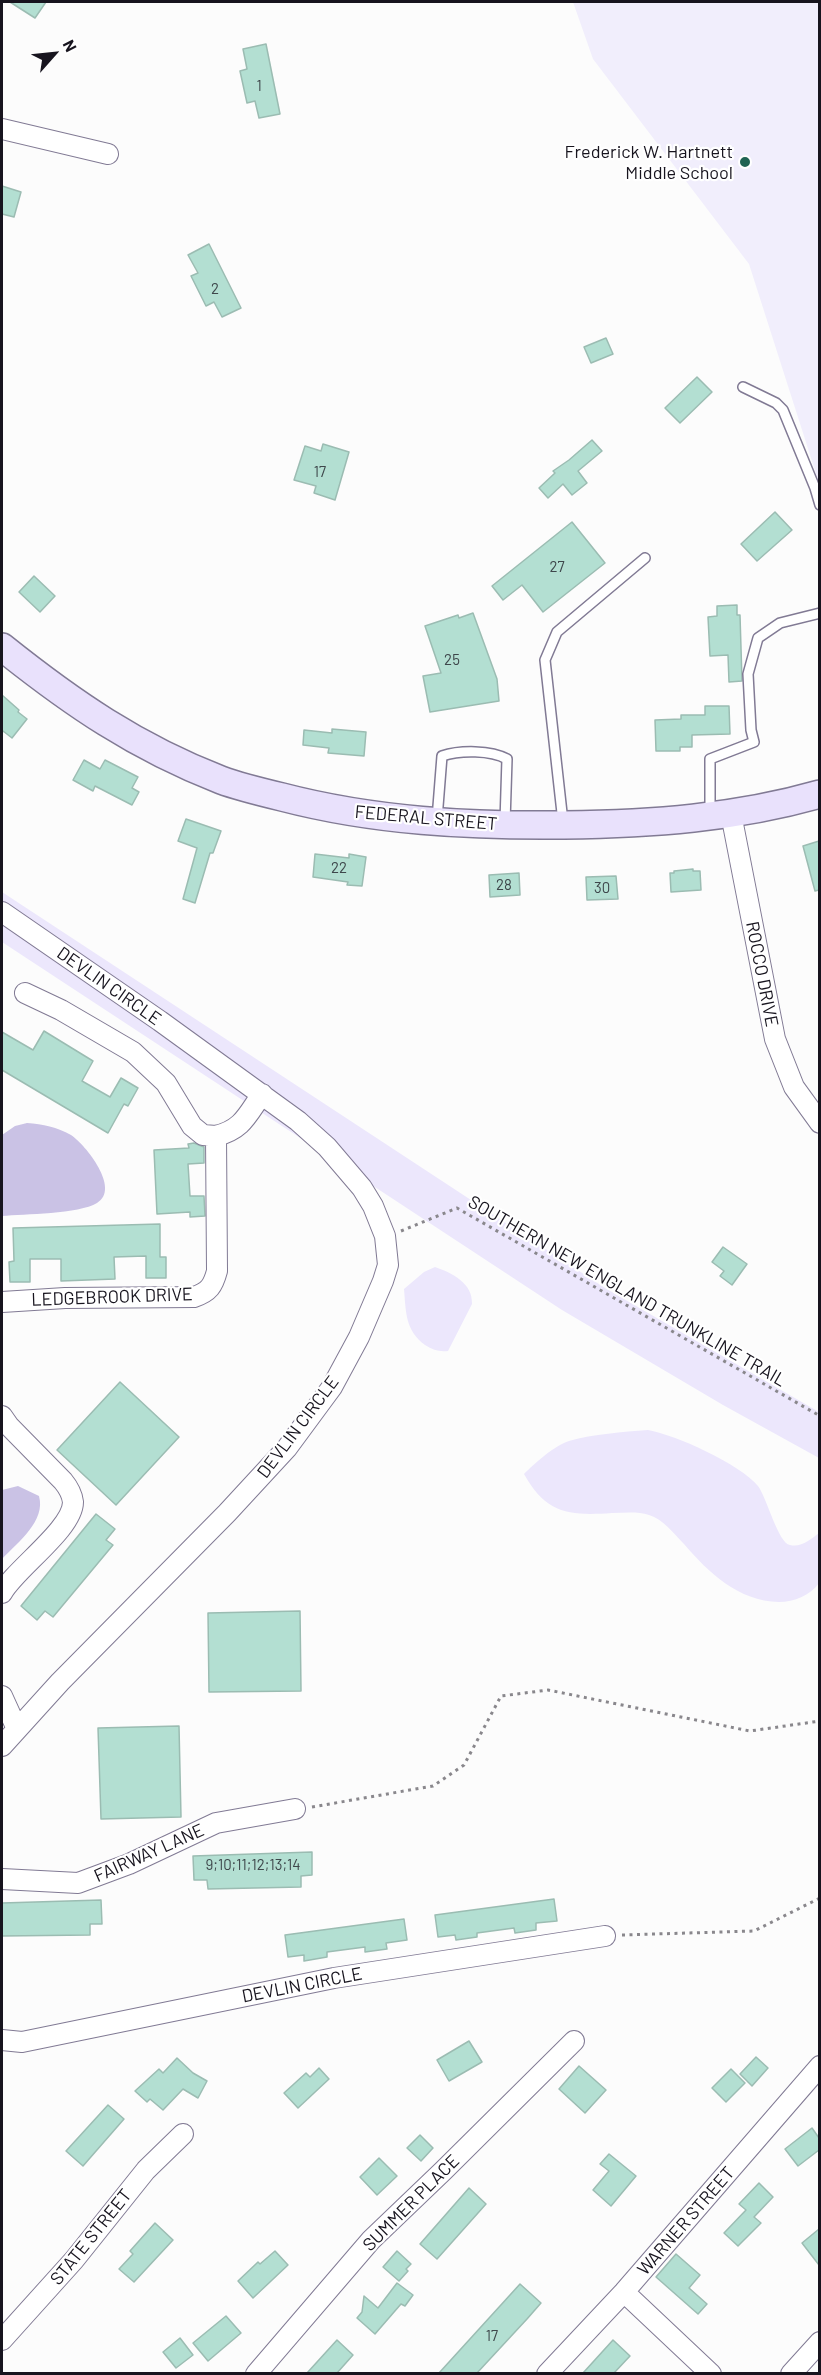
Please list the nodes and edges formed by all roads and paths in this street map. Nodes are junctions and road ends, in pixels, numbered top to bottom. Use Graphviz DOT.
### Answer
graph roads {
  1 [pos="2,129"];
  2 [pos="108,154"];
  3 [pos="743,387"];
  4 [pos="819,505"];
  5 [pos="645,558"];
  6 [pos="819,613"];
  7 [pos="2,647"];
  8 [pos="819,794"];
  9 [pos="720,815"];
  10 [pos="437,822"];
  11 [pos="505,825"];
  12 [pos="563,825"];
  13 [pos="2,912"];
  14 [pos="25,993"];
  15 [pos="262,1094"];
  16 [pos="819,1123"];
  17 [pos="216,1136"];
  18 [pos="385,1237"];
  19 [pos="2,1302"];
  20 [pos="2,1416"];
  21 [pos="819,1416"];
  22 [pos="2,1593"];
  23 [pos="2,1696"];
  24 [pos="819,1721"];
  25 [pos="17,1729"];
  26 [pos="2,1746"];
  27 [pos="295,1809"];
  28 [pos="2,1879"];
  29 [pos="819,1898"];
  30 [pos="605,1936"];
  31 [pos="2,2040"];
  32 [pos="574,2040"];
  33 [pos="819,2066"];
  34 [pos="183,2134"];
  35 [pos="624,2292"];
  36 [pos="2,2340"];
  37 [pos="819,2342"];
  38 [pos="256,2373"];
  39 [pos="547,2373"];
  40 [pos="711,2373"];
  41 [pos="791,2373"];
  1 -- 2 [label="street"];
  3 -- 4 [label="lane"];
  5 -- 12 [label="lane"];
  6 -- 9 [label="lane"];
  7 -- 10 [label="street, FEDERAL STREET"];
  8 -- 9 [label="street, FEDERAL STREET"];
  9 -- 12 [label="street, FEDERAL STREET"];
  9 -- 16 [label="street, ROCCO DRIVE"];
  10 -- 11 [label="street, FEDERAL STREET"];
  10 -- 11 [label="lane"];
  11 -- 12 [label="street, FEDERAL STREET"];
  13 -- 15 [label="street, DEVLIN CIRCLE"];
  14 -- 17 [label="street"];
  15 -- 17 [label="street"];
  15 -- 18 [label="street, DEVLIN CIRCLE"];
  17 -- 19 [label="street, LEDGEBROOK DRIVE"];
  18 -- 21 [label="path, SOUTHERN NEW ENGLAND TRUNKLINE TRAIL"];
  18 -- 25 [label="street, DEVLIN CIRCLE"];
  20 -- 22 [label="street"];
  23 -- 25 [label="street"];
  24 -- 27 [label="path"];
  25 -- 26 [label="street, DEVLIN CIRCLE"];
  27 -- 28 [label="street, FAIRWAY LANE"];
  29 -- 30 [label="path"];
  30 -- 31 [label="street, DEVLIN CIRCLE"];
  32 -- 38 [label="street, SUMMER PLACE"];
  33 -- 35 [label="street, WARNER STREET"];
  34 -- 36 [label="street, STATE STREET"];
  35 -- 39 [label="street, WARNER STREET"];
  35 -- 40 [label="street"];
  37 -- 41 [label="street"];
}
